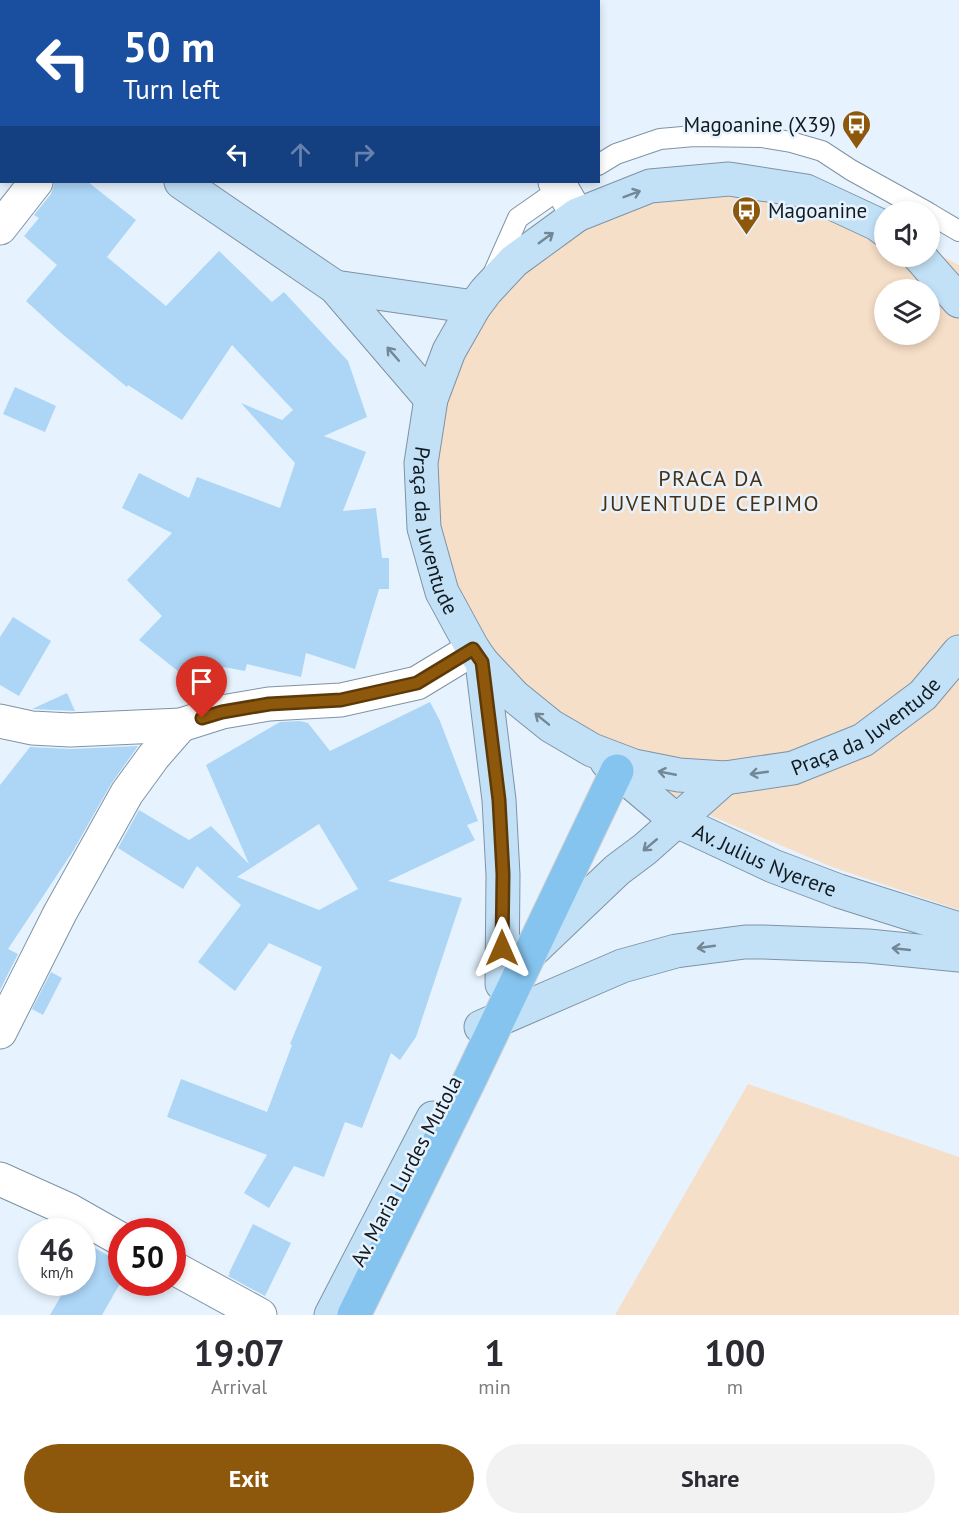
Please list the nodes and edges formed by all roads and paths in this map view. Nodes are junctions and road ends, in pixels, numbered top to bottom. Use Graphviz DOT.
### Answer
graph roads {
  1 [pos="600,164"];
  2 [pos="35,183"];
  3 [pos="182,183"];
  4 [pos="562,183"];
  5 [pos="907,201"];
  6 [pos="577,215"];
  7 [pos="940,220"];
  8 [pos="874,224"];
  9 [pos="0,228"];
  10 [pos="959,231"];
  11 [pos="940,261"];
  12 [pos="929,267"];
  13 [pos="959,267"];
  14 [pos="335,287"];
  15 [pos="480,299"];
  16 [pos="959,301"];
  17 [pos="431,399"];
  18 [pos="959,652"];
  19 [pos="477,655"];
  20 [pos="959,671"];
  21 [pos="0,721"];
  22 [pos="181,725"];
  23 [pos="592,750"];
  24 [pos="793,768"];
  25 [pos="617,771"];
  26 [pos="725,778"];
  27 [pos="677,821"];
  28 [pos="959,929"];
  29 [pos="959,955"];
  30 [pos="502,984"];
  31 [pos="481,1027"];
  32 [pos="0,1032"];
  33 [pos="0,1179"];
  34 [pos="108,1232"];
  35 [pos="186,1275"];
  36 [pos="260,1315"];
  37 [pos="331,1315"];
  38 [pos="354,1315"];
  1 -- 5 [label="lane"];
  2 -- 9 [label="street"];
  3 -- 14 [label="main road"];
  4 -- 6 [label="street"];
  4 -- 15 [label="lane"];
  6 -- 8 [label="main road, Praça da Juventude, one-way"];
  15 -- 6 [label="main road, Praça da Juventude, one-way"];
  7 -- 10 [label="lane"];
  11 -- 13 [label="main road"];
  12 -- 16 [label="main road"];
  14 -- 15 [label="main road"];
  17 -- 14 [label="main road, one-way"];
  15 -- 17 [label="main road, Praça da Juventude"];
  17 -- 19 [label="main road, Praça da Juventude"];
  18 -- 24 [label="main road, Praça da Juventude"];
  19 -- 22 [label="street"];
  23 -- 19 [label="main road, Praça da Juventude, one-way"];
  19 -- 30 [label="main road"];
  20 -- 24 [label="lane"];
  21 -- 22 [label="street"];
  22 -- 32 [label="street"];
  26 -- 23 [label="main road, Praça da Juventude, one-way"];
  23 -- 27 [label="main road, Av. Julius Nyerere"];
  24 -- 26 [label="main road, Praça da Juventude, one-way"];
  25 -- 38 [label="main road"];
  26 -- 27 [label="main road"];
  27 -- 28 [label="main road, Av. Julius Nyerere"];
  27 -- 30 [label="main road, one-way"];
  29 -- 31 [label="main road, one-way"];
  30 -- 31 [label="main road, Av. Maria Lurdes Mutola"];
  31 -- 37 [label="main road, Av. Maria Lurdes Mutola"];
  33 -- 34 [label="street"];
  35 -- 36 [label="street"];
}
